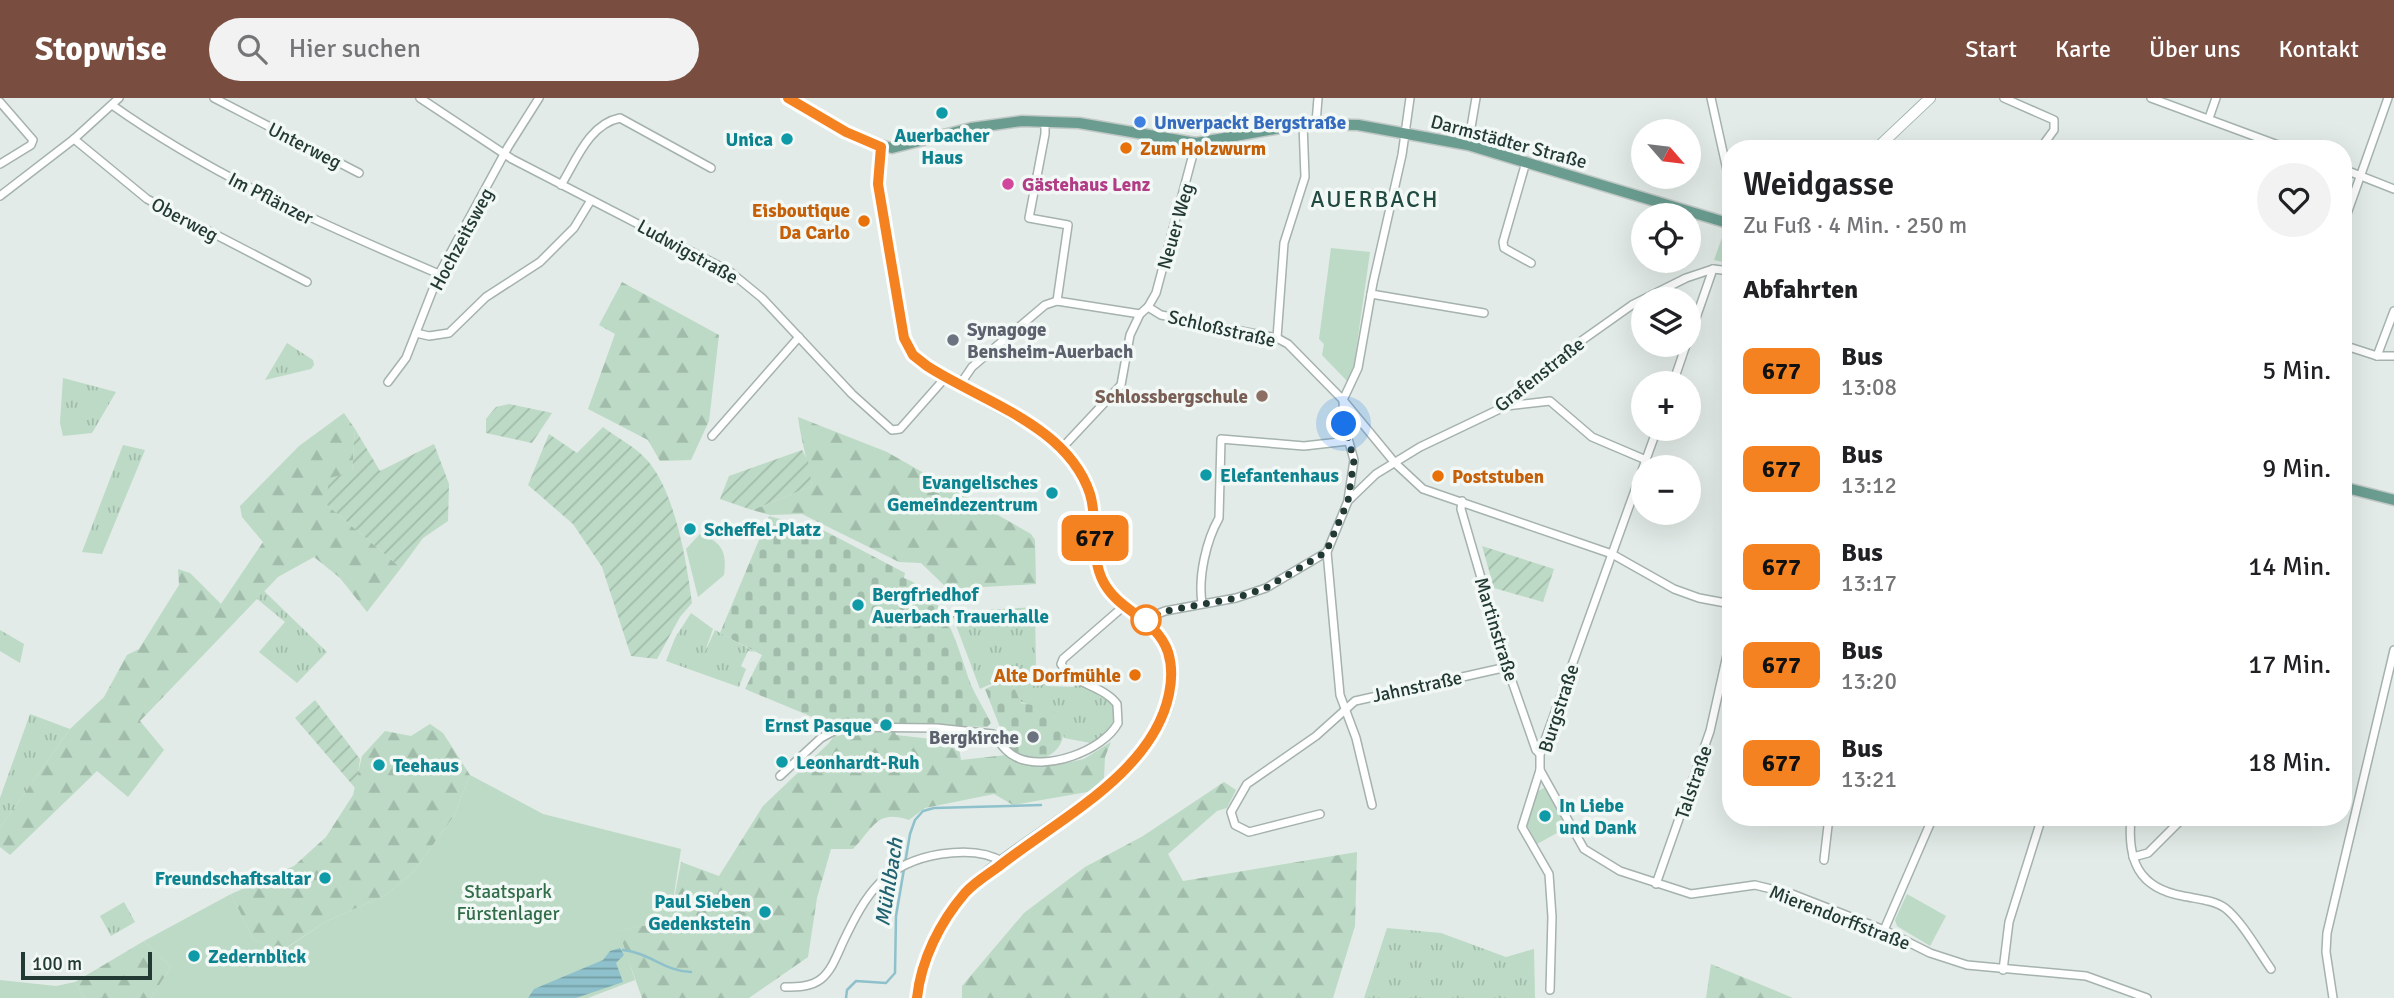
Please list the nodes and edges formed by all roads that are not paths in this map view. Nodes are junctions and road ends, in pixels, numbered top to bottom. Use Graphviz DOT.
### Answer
graph roads {
  1 [pos="119,98"];
  2 [pos="214,98"];
  3 [pos="421,98"];
  4 [pos="539,98"];
  5 [pos="788,98"];
  6 [pos="1318,98"];
  7 [pos="1410,98"];
  8 [pos="1476,98"];
  9 [pos="1713,98"];
  10 [pos="1930,98"];
  11 [pos="2004,98"];
  12 [pos="2151,98"];
  13 [pos="2216,98"];
  14 [pos="2388,98"];
  15 [pos="0,102"];
  16 [pos="112,104"];
  17 [pos="2209,118"];
  18 [pos="1045,121"];
  19 [pos="1316,123"];
  20 [pos="1303,124"];
  21 [pos="1405,132"];
  22 [pos="74,139"];
  23 [pos="1886,140"];
  24 [pos="2047,140"];
  25 [pos="2266,140"];
  26 [pos="1196,143"];
  27 [pos="1722,143"];
  28 [pos="1468,145"];
  29 [pos="881,147"];
  30 [pos="504,154"];
  31 [pos="1526,162"];
  32 [pos="0,164"];
  33 [pos="711,168"];
  34 [pos="2352,172"];
  35 [pos="359,173"];
  36 [pos="2362,176"];
  37 [pos="561,185"];
  38 [pos="2394,189"];
  39 [pos="0,196"];
  40 [pos="591,200"];
  41 [pos="2352,202"];
  42 [pos="1722,217"];
  43 [pos="1531,263"];
  44 [pos="1713,269"];
  45 [pos="1722,270"];
  46 [pos="439,274"];
  47 [pos="307,282"];
  48 [pos="1371,294"];
  49 [pos="1057,301"];
  50 [pos="1701,304"];
  51 [pos="1147,307"];
  52 [pos="2394,311"];
  53 [pos="1484,313"];
  54 [pos="1140,314"];
  55 [pos="416,333"];
  56 [pos="799,337"];
  57 [pos="1277,338"];
  58 [pos="2352,348"];
  59 [pos="2377,356"];
  60 [pos="2394,356"];
  61 [pos="945,378"];
  62 [pos="388,382"];
  63 [pos="959,386"];
  64 [pos="1343,400"];
  65 [pos="1506,406"];
  66 [pos="712,436"];
  67 [pos="1348,441"];
  68 [pos="1062,448"];
  69 [pos="1634,455"];
  70 [pos="1395,463"];
  71 [pos="2352,489"];
  72 [pos="2394,500"];
  73 [pos="1348,501"];
  74 [pos="1462,501"];
  75 [pos="1631,501"];
  76 [pos="1326,552"];
  77 [pos="1612,554"];
  78 [pos="1722,602"];
  79 [pos="1202,603"];
  80 [pos="1124,606"];
  81 [pos="1145,619"];
  82 [pos="2394,650"];
  83 [pos="1507,667"];
  84 [pos="1722,677"];
  85 [pos="1346,707"];
  86 [pos="1540,754"];
  87 [pos="1541,770"];
  88 [pos="780,776"];
  89 [pos="1372,806"];
  90 [pos="1321,814"];
  91 [pos="1828,826"];
  92 [pos="1929,826"];
  93 [pos="2039,826"];
  94 [pos="2130,826"];
  95 [pos="2175,826"];
  96 [pos="2133,857"];
  97 [pos="1824,860"];
  98 [pos="1004,862"];
  99 [pos="1656,884"];
  100 [pos="1884,930"];
  101 [pos="2271,969"];
  102 [pos="2003,970"];
  103 [pos="785,986"];
  104 [pos="1550,990"];
  105 [pos="918,998"];
  106 [pos="2147,998"];
  107 [pos="2333,998"];
  1 -- 16 [label="street"];
  2 -- 35 [label="street, Unterweg"];
  3 -- 30 [label="street, Ludwigstraße"];
  4 -- 30 [label="street, Hochzeitsweg"];
  5 -- 29 [label="main road"];
  6 -- 19 [label="street"];
  7 -- 21 [label="street"];
  8 -- 28 [label="street"];
  9 -- 27 [label="street"];
  10 -- 23 [label="main road"];
  11 -- 24 [label="street"];
  12 -- 17 [label="street"];
  13 -- 17 [label="street"];
  14 -- 36 [label="street"];
  15 -- 32 [label="street"];
  16 -- 22 [label="street"];
  16 -- 46 [label="street, Im Pflänzer"];
  17 -- 25 [label="street"];
  18 -- 26 [label="main road, Darmstädter Straße"];
  18 -- 29 [label="main road, Darmstädter Straße"];
  18 -- 49 [label="street"];
  19 -- 20 [label="main road, Darmstädter Straße"];
  19 -- 21 [label="main road, Darmstädter Straße"];
  20 -- 26 [label="main road, Darmstädter Straße"];
  20 -- 57 [label="street"];
  21 -- 28 [label="main road, Darmstädter Straße"];
  21 -- 48 [label="street"];
  22 -- 39 [label="street"];
  22 -- 47 [label="street, Oberweg"];
  26 -- 51 [label="street, Neuer Weg"];
  28 -- 31 [label="main road, Darmstädter Straße"];
  29 -- 61 [label="main road"];
  30 -- 37 [label="street, Ludwigstraße"];
  30 -- 46 [label="street, Hochzeitsweg"];
  31 -- 42 [label="main road, Darmstädter Straße"];
  31 -- 43 [label="street"];
  33 -- 37 [label="street"];
  34 -- 36 [label="street"];
  36 -- 38 [label="street"];
  36 -- 41 [label="street"];
  37 -- 40 [label="street, Ludwigstraße"];
  40 -- 55 [label="street"];
  40 -- 56 [label="street, Ludwigstraße"];
  44 -- 45 [label="street, Grafenstraße"];
  44 -- 50 [label="street"];
  44 -- 65 [label="street, Grafenstraße"];
  46 -- 55 [label="street, Hochzeitsweg"];
  48 -- 53 [label="street"];
  48 -- 64 [label="street"];
  49 -- 54 [label="street, Schloßstraße"];
  49 -- 63 [label="street"];
  51 -- 54 [label="street, Schloßstraße"];
  51 -- 57 [label="street, Schloßstraße"];
  52 -- 59 [label="street"];
  54 -- 68 [label="street"];
  55 -- 62 [label="street, Hochzeitsweg"];
  56 -- 61 [label="street, Ludwigstraße"];
  56 -- 66 [label="street"];
  57 -- 64 [label="street, Schloßstraße"];
  58 -- 59 [label="street"];
  59 -- 60 [label="street"];
  61 -- 63 [label="main road"];
  63 -- 68 [label="main road"];
  64 -- 67 [label="street"];
  64 -- 70 [label="street, Schloßstraße"];
  65 -- 69 [label="street"];
  65 -- 70 [label="street, Grafenstraße"];
  67 -- 73 [label="street"];
  67 -- 79 [label="street"];
  68 -- 80 [label="main road"];
  70 -- 73 [label="street, Grafenstraße"];
  70 -- 74 [label="street, Schloßstraße"];
  71 -- 72 [label="main road"];
  73 -- 76 [label="street"];
  74 -- 77 [label="street, Schloßstraße"];
  74 -- 83 [label="street, Martinstraße"];
  75 -- 77 [label="street, Burgstraße"];
  76 -- 79 [label="street"];
  76 -- 85 [label="street"];
  77 -- 78 [label="street, Schloßstraße"];
  77 -- 86 [label="street, Burgstraße"];
  79 -- 81 [label="street"];
  80 -- 81 [label="main road"];
  80 -- 88 [label="street"];
  81 -- 98 [label="main road"];
  82 -- 107 [label="street"];
  83 -- 85 [label="street, Jahnstraße"];
  83 -- 86 [label="street, Martinstraße"];
  84 -- 99 [label="street, Talstraße"];
  85 -- 89 [label="street, Jahnstraße"];
  85 -- 90 [label="street"];
  86 -- 87 [label="street, Burgstraße"];
  87 -- 99 [label="street, Mierendorffstraße"];
  87 -- 104 [label="street, Burgstraße"];
  91 -- 97 [label="street"];
  92 -- 100 [label="street"];
  93 -- 102 [label="street"];
  94 -- 96 [label="street"];
  95 -- 96 [label="street"];
  96 -- 101 [label="street"];
  98 -- 103 [label="street"];
  98 -- 105 [label="main road"];
  99 -- 100 [label="street, Mierendorffstraße"];
  100 -- 102 [label="street, Mierendorffstraße"];
  102 -- 106 [label="street, Mierendorffstraße"];
}
